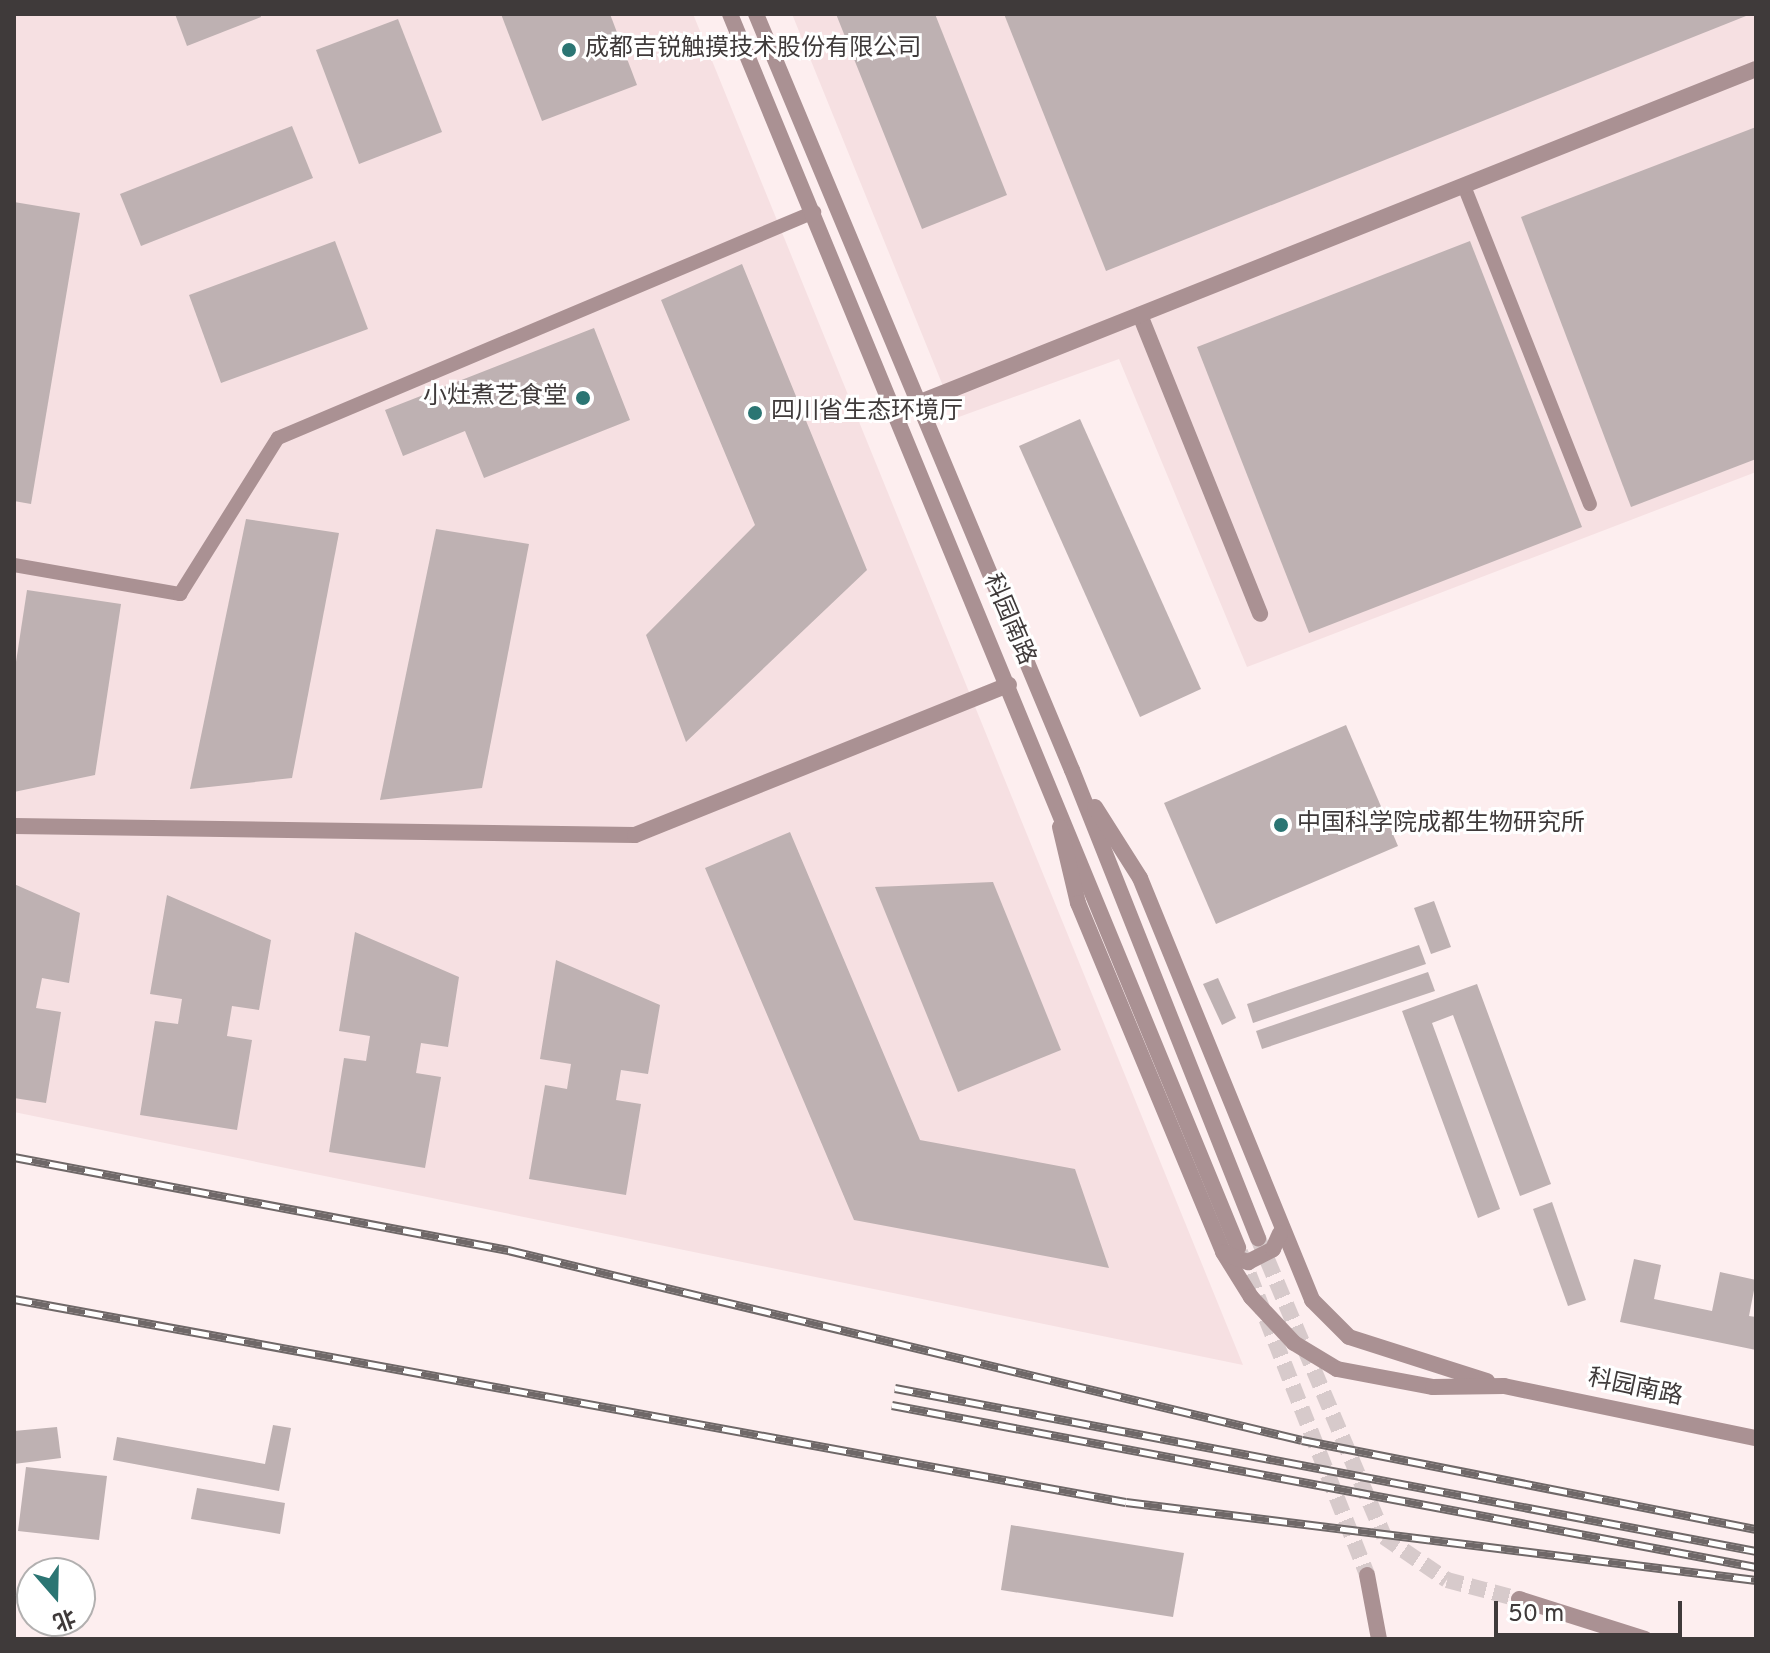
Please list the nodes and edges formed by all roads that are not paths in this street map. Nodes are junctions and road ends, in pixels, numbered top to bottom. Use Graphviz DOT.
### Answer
graph roads {
  1 [pos="730,14"];
  2 [pos="756,14"];
  3 [pos="1756,69"];
  4 [pos="1464,186"];
  5 [pos="814,212"];
  6 [pos="1140,315"];
  7 [pos="918,403"];
  8 [pos="1590,504"];
  9 [pos="14,565"];
  10 [pos="1260,614"];
  11 [pos="1009,685"];
  12 [pos="1072,770"];
  13 [pos="14,826"];
  14 [pos="1280,1233"];
  15 [pos="1258,1238"];
  16 [pos="1230,1249"];
  17 [pos="1504,1386"];
  18 [pos="1756,1438"];
  19 [pos="1367,1575"];
  20 [pos="1519,1599"];
  21 [pos="1379,1639"];
  22 [pos="1645,1639"];
  1 -- 5 [label="street, 科园南路"];
  2 -- 7 [label="street, 科园南路"];
  3 -- 4 [label="street"];
  4 -- 6 [label="street"];
  4 -- 8 [label="lane"];
  5 -- 9 [label="lane"];
  5 -- 11 [label="street, 科园南路"];
  6 -- 7 [label="street"];
  6 -- 10 [label="street"];
  7 -- 12 [label="street, 科园南路"];
  11 -- 13 [label="street"];
  11 -- 16 [label="street, 科园南路"];
  12 -- 14 [label="street"];
  12 -- 15 [label="street, 科园南路"];
  14 -- 16 [label="street"];
  14 -- 17 [label="street"];
  16 -- 17 [label="street, 科园南路"];
  17 -- 18 [label="street, 科园南路"];
  19 -- 21 [label="street"];
  20 -- 22 [label="street"];
}
